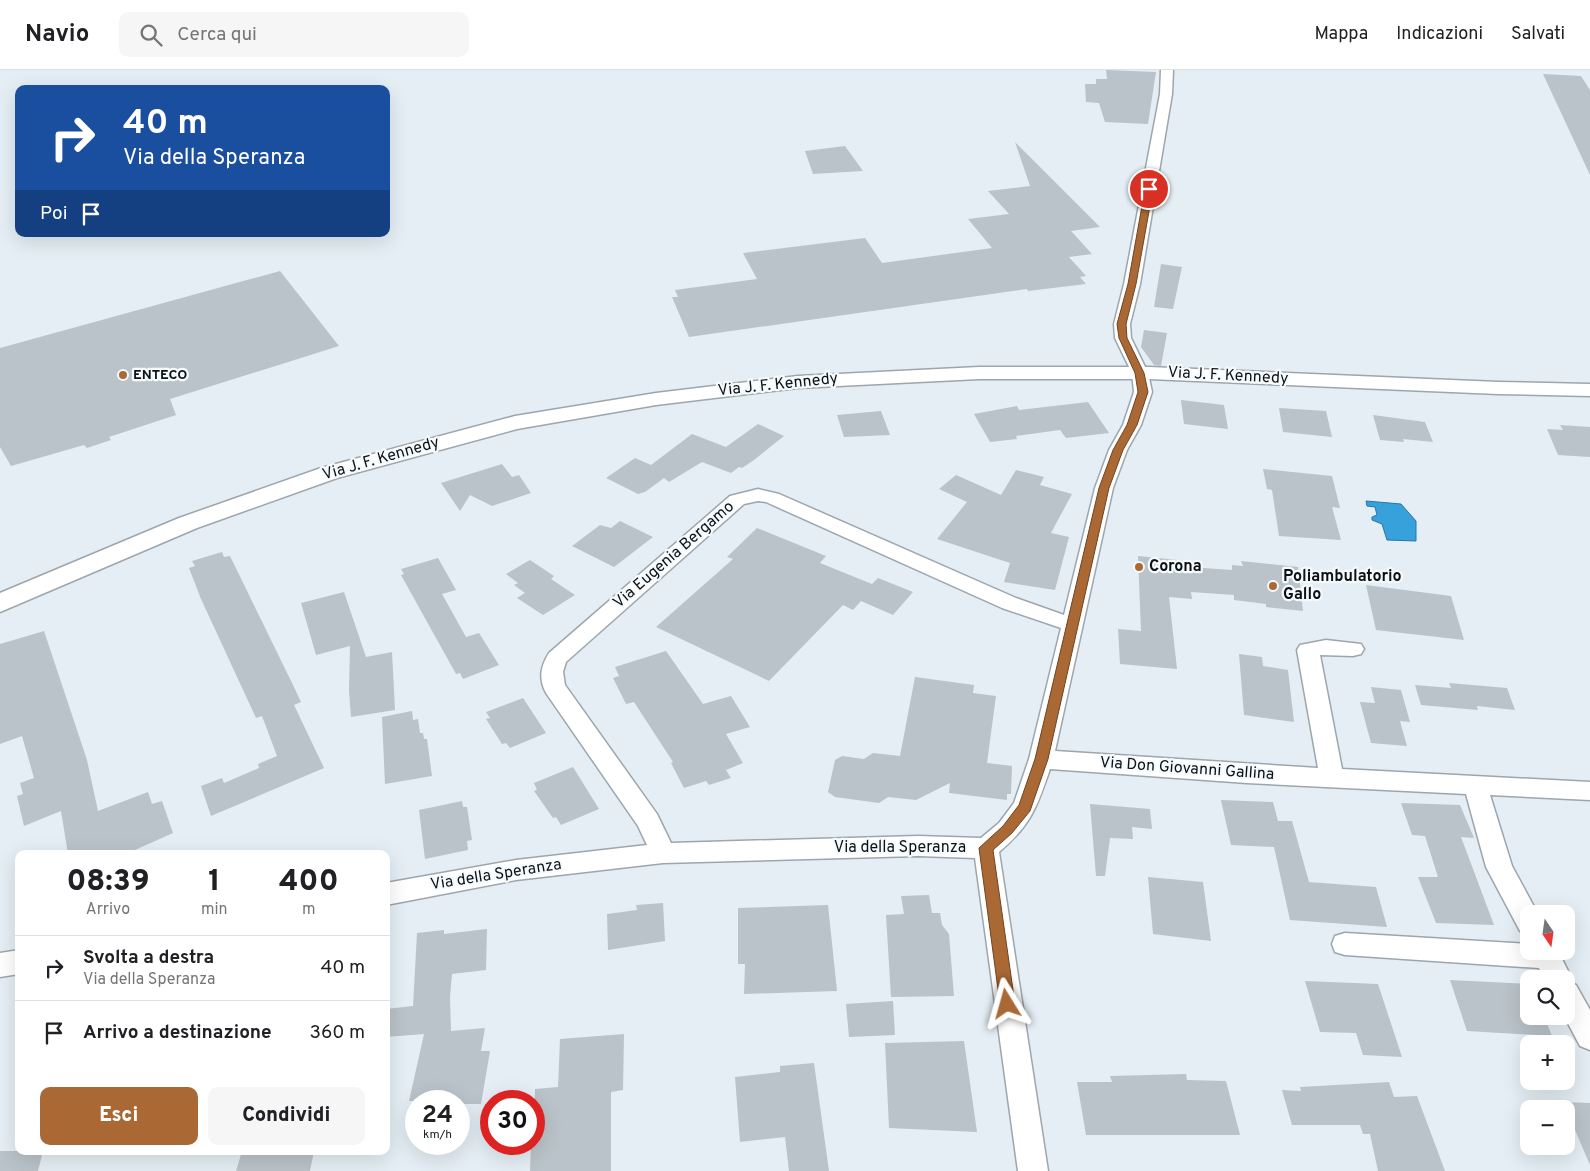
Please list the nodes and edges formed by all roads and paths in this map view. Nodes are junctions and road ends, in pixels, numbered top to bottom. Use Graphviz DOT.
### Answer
graph roads {
  1 [pos="1167,70"];
  2 [pos="1140,373"];
  3 [pos="1590,390"];
  4 [pos="0,603"];
  5 [pos="1072,624"];
  6 [pos="1353,648"];
  7 [pos="1042,759"];
  8 [pos="1332,778"];
  9 [pos="1474,784"];
  10 [pos="1590,791"];
  11 [pos="986,848"];
  12 [pos="663,853"];
  13 [pos="390,893"];
  14 [pos="1520,906"];
  15 [pos="1346,944"];
  16 [pos="1550,962"];
  17 [pos="15,963"];
  18 [pos="0,965"];
  19 [pos="1575,1010"];
  20 [pos="1590,1038"];
  21 [pos="1033,1171"];
  1 -- 2 [label="street, Via della Speranza"];
  2 -- 3 [label="street, Via J. F. Kennedy"];
  2 -- 4 [label="street, Via J. F. Kennedy"];
  2 -- 5 [label="street, Via della Speranza"];
  5 -- 7 [label="street, Via della Speranza"];
  5 -- 12 [label="street, Via Eugenia Bergamo"];
  6 -- 8 [label="street"];
  7 -- 8 [label="street, Via Don Giovanni Gallina"];
  7 -- 11 [label="street, Via della Speranza"];
  8 -- 9 [label="street, Via Don Giovanni Gallina"];
  9 -- 10 [label="street, Via Don Giovanni Gallina"];
  9 -- 14 [label="street"];
  11 -- 12 [label="street, Via della Speranza"];
  11 -- 21 [label="street"];
  12 -- 13 [label="street, Via della Speranza"];
  15 -- 16 [label="street"];
  17 -- 18 [label="street"];
  19 -- 20 [label="street"];
}
